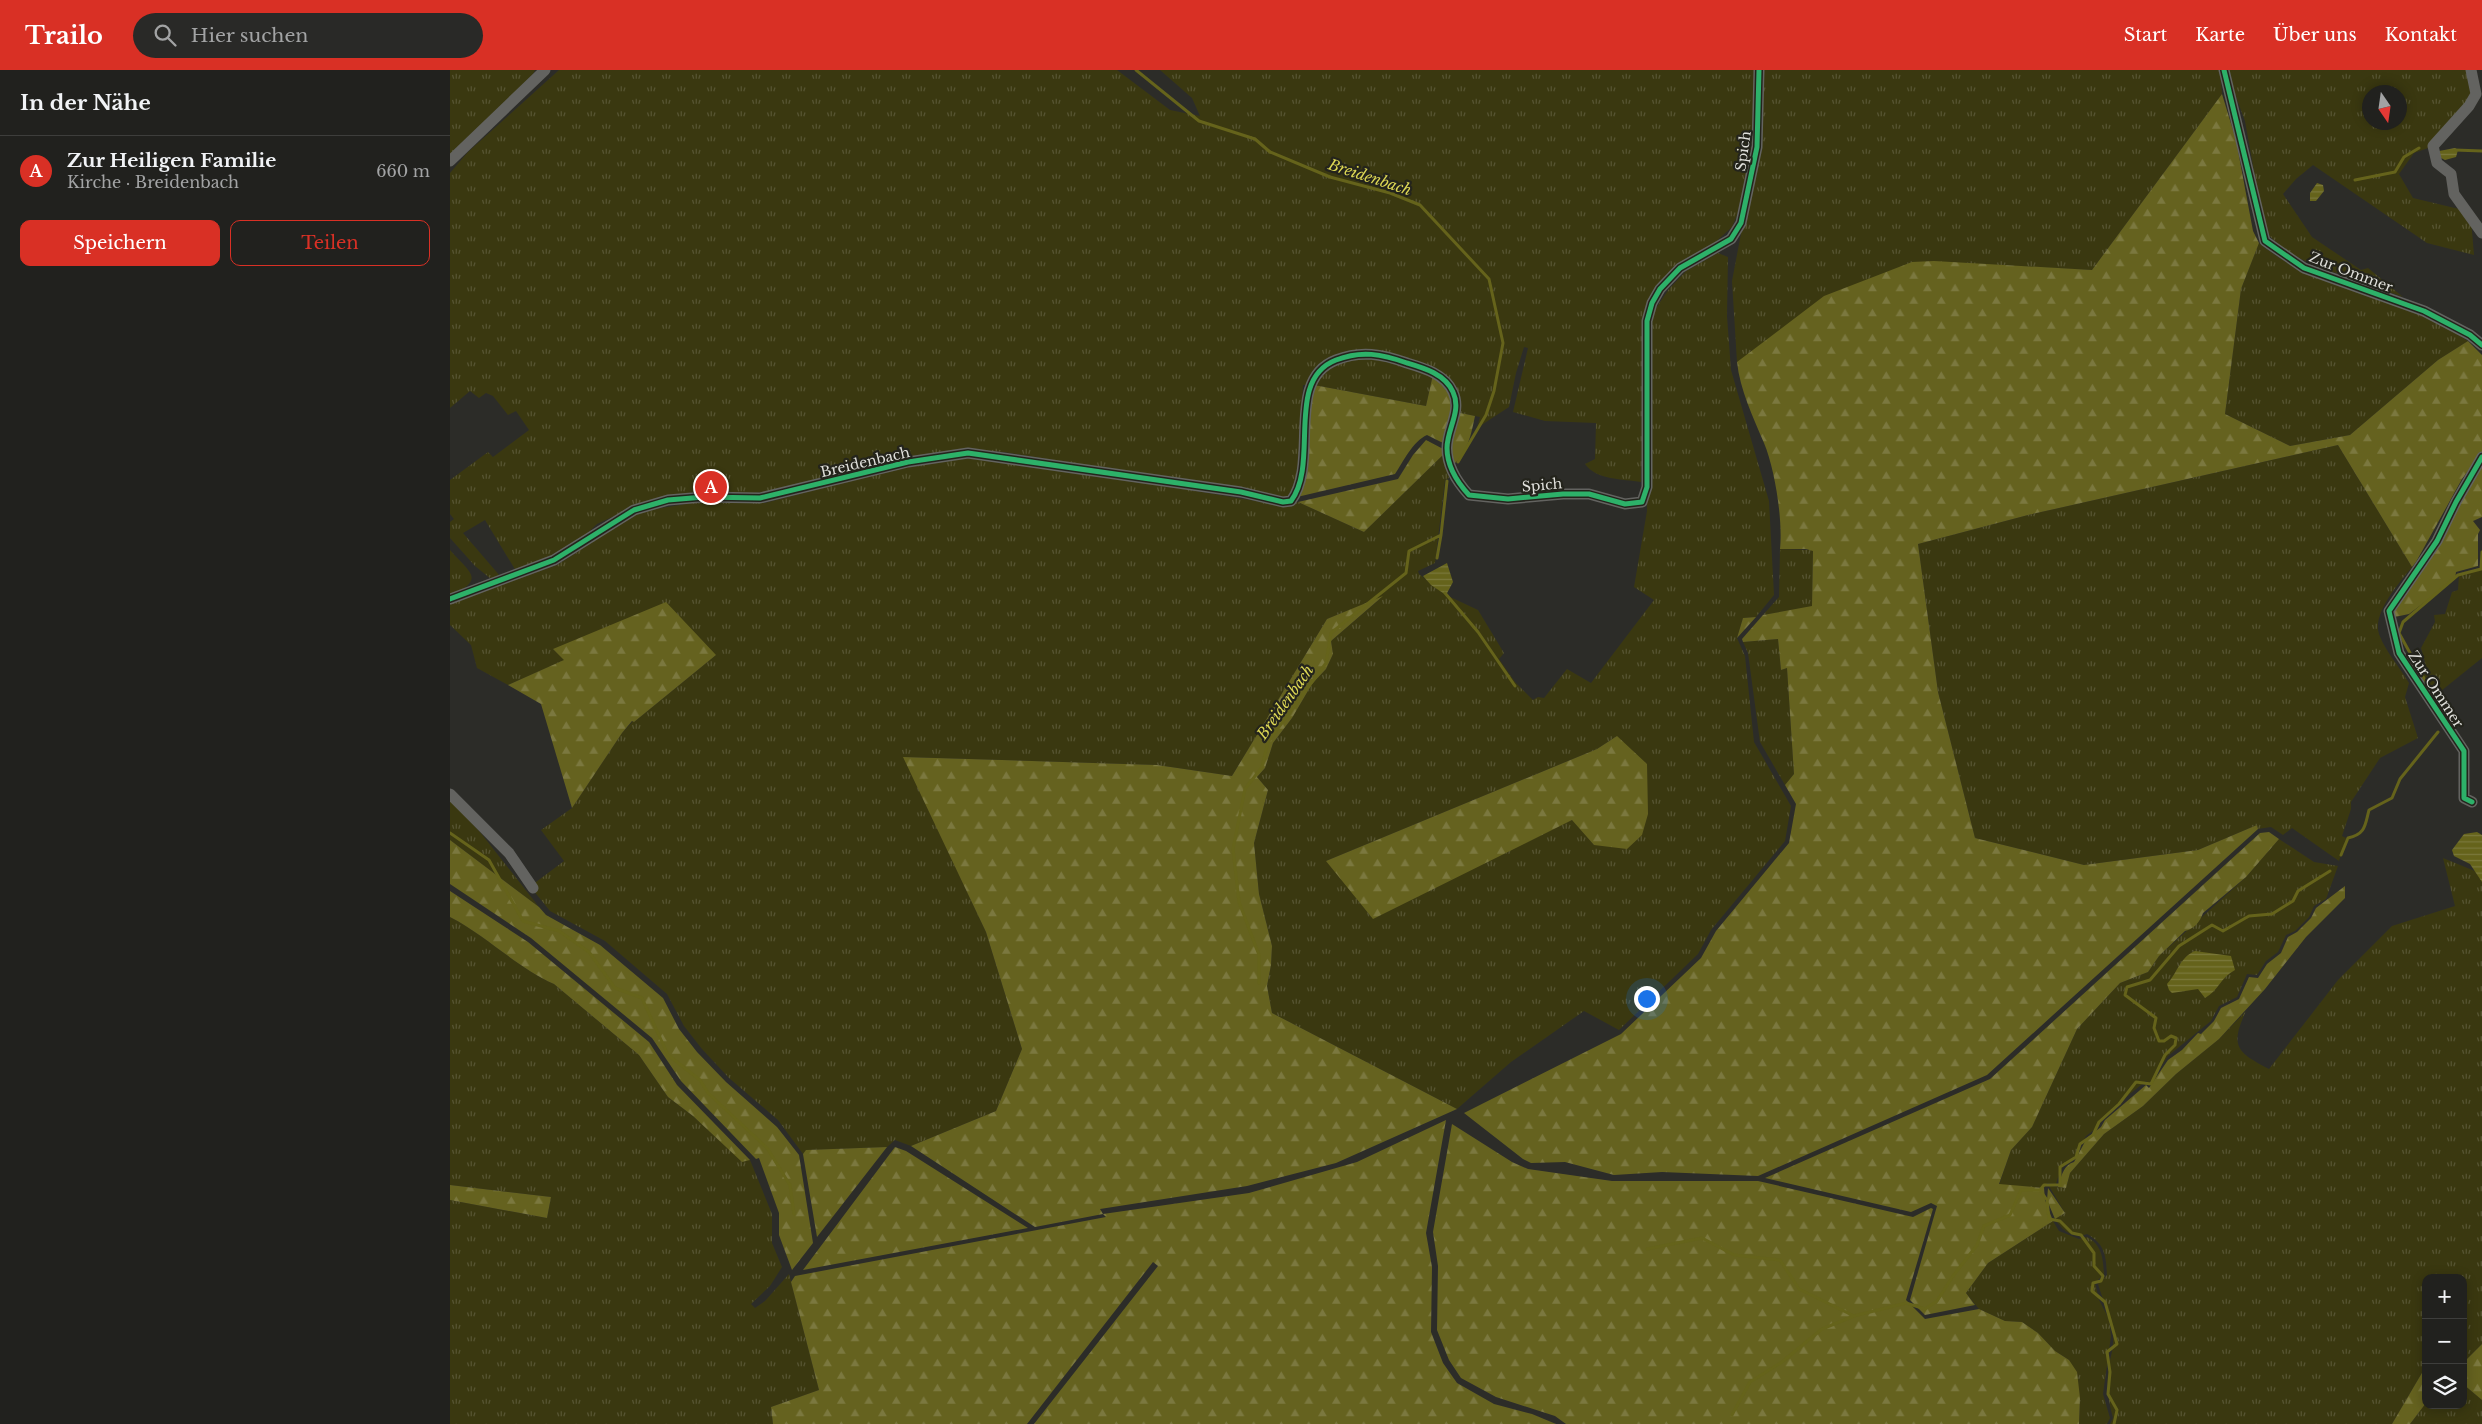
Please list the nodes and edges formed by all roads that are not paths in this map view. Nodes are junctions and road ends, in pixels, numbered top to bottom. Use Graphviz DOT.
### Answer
graph roads {
  1 [pos="545,70"];
  2 [pos="1759,70"];
  3 [pos="2224,70"];
  4 [pos="2470,70"];
  5 [pos="450,161"];
  6 [pos="2482,233"];
  7 [pos="2482,344"];
  8 [pos="2482,457"];
  9 [pos="1299,490"];
  10 [pos="450,599"];
  11 [pos="450,794"];
  12 [pos="2472,802"];
  13 [pos="533,888"];
  1 -- 5 [label="street"];
  2 -- 9 [label="street, Spich"];
  3 -- 7 [label="street, Zur Ommer"];
  4 -- 6 [label="street"];
  8 -- 12 [label="street, Zur Ommer"];
  9 -- 10 [label="street, Breidenbach"];
  11 -- 13 [label="street"];
}
